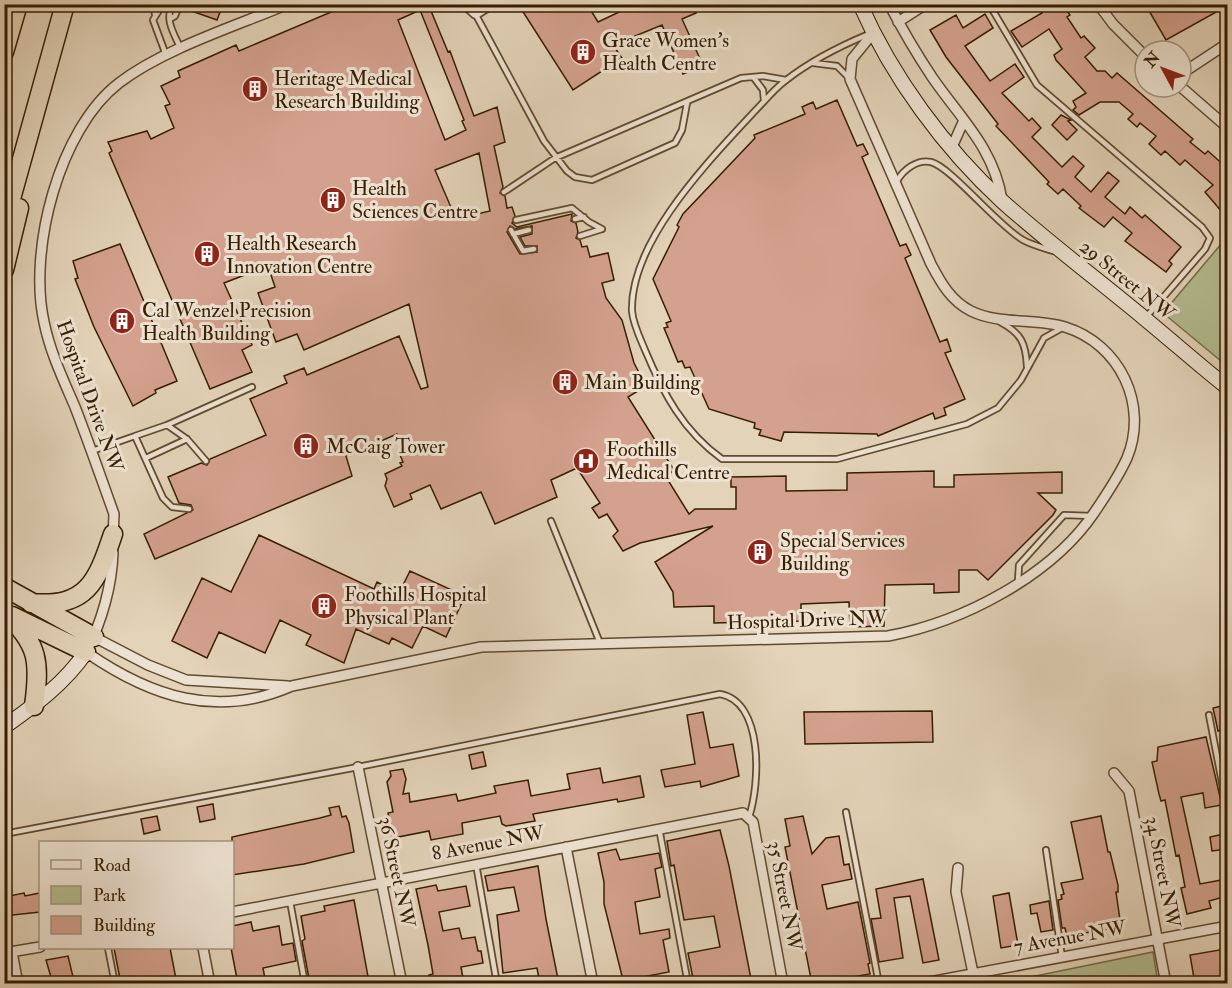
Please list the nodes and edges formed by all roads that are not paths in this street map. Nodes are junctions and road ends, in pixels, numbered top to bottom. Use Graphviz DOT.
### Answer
graph roads {
  1 [pos="18,4"];
  2 [pos="65,4"];
  3 [pos="154,4"];
  4 [pos="163,4"];
  5 [pos="172,4"];
  6 [pos="288,4"];
  7 [pos="462,4"];
  8 [pos="470,4"];
  9 [pos="495,4"];
  10 [pos="860,4"];
  11 [pos="889,4"];
  12 [pos="926,4"];
  13 [pos="989,4"];
  14 [pos="1113,4"];
  15 [pos="179,6"];
  16 [pos="1100,8"];
  17 [pos="155,15"];
  18 [pos="476,16"];
  19 [pos="170,19"];
  20 [pos="898,22"];
  21 [pos="874,32"];
  22 [pos="1133,43"];
  23 [pos="1227,44"];
  24 [pos="181,49"];
  25 [pos="4,52"];
  26 [pos="166,56"];
  27 [pos="812,63"];
  28 [pos="1193,66"];
  29 [pos="754,78"];
  30 [pos="850,78"];
  31 [pos="786,80"];
  32 [pos="1193,98"];
  33 [pos="764,100"];
  34 [pos="687,103"];
  35 [pos="964,120"];
  36 [pos="1227,128"];
  37 [pos="952,147"];
  38 [pos="555,158"];
  39 [pos="25,159"];
  40 [pos="895,184"];
  41 [pos="504,192"];
  42 [pos="1002,201"];
  43 [pos="584,218"];
  44 [pos="575,219"];
  45 [pos="516,220"];
  46 [pos="4,224"];
  47 [pos="529,230"];
  48 [pos="580,236"];
  49 [pos="534,249"];
  50 [pos="1066,256"];
  51 [pos="4,270"];
  52 [pos="990,317"];
  53 [pos="1145,318"];
  54 [pos="1064,327"];
  55 [pos="1027,367"];
  56 [pos="252,387"];
  57 [pos="1227,388"];
  58 [pos="167,425"];
  59 [pos="135,436"];
  60 [pos="187,439"];
  61 [pos="92,451"];
  62 [pos="146,458"];
  63 [pos="206,461"];
  64 [pos="189,508"];
  65 [pos="1092,516"];
  66 [pos="551,521"];
  67 [pos="113,534"];
  68 [pos="1018,584"];
  69 [pos="4,587"];
  70 [pos="30,603"];
  71 [pos="5,613"];
  72 [pos="600,643"];
  73 [pos="90,644"];
  74 [pos="292,686"];
  75 [pos="34,706"];
  76 [pos="1209,715"];
  77 [pos="4,727"];
  78 [pos="358,767"];
  79 [pos="1114,773"];
  80 [pos="846,812"];
  81 [pos="1227,814"];
  82 [pos="749,817"];
  83 [pos="659,828"];
  84 [pos="4,834"];
  85 [pos="566,847"];
  86 [pos="1046,850"];
  87 [pos="476,864"];
  88 [pos="958,868"];
  89 [pos="381,882"];
  90 [pos="290,901"];
  91 [pos="234,912"];
  92 [pos="1227,926"];
  93 [pos="1157,940"];
  94 [pos="39,947"];
  95 [pos="108,949"];
  96 [pos="203,949"];
  97 [pos="8,953"];
  98 [pos="1062,957"];
  99 [pos="973,973"];
  100 [pos="18,984"];
  101 [pos="115,984"];
  102 [pos="210,984"];
  103 [pos="305,984"];
  104 [pos="402,984"];
  105 [pos="497,984"];
  106 [pos="593,984"];
  107 [pos="688,984"];
  108 [pos="783,984"];
  109 [pos="879,984"];
  110 [pos="919,984"];
  111 [pos="1166,984"];
  1 -- 25 [label="highway"];
  2 -- 39 [label="highway"];
  3 -- 17 [label="lane"];
  4 -- 17 [label="lane"];
  5 -- 19 [label="lane"];
  6 -- 24 [label="street, Hospital Drive NW"];
  7 -- 18 [label="lane"];
  8 -- 18 [label="lane"];
  9 -- 18 [label="lane"];
  10 -- 21 [label="street, 29 Street NW"];
  11 -- 20 [label="street"];
  12 -- 20 [label="street"];
  13 -- 53 [label="lane"];
  14 -- 16 [label="lane"];
  15 -- 19 [label="lane"];
  16 -- 22 [label="street"];
  17 -- 26 [label="lane"];
  18 -- 38 [label="lane"];
  19 -- 24 [label="lane"];
  20 -- 35 [label="street"];
  21 -- 27 [label="lane"];
  21 -- 30 [label="street"];
  21 -- 37 [label="street, 29 Street NW"];
  23 -- 28 [label="street"];
  24 -- 26 [label="street, Hospital Drive NW"];
  26 -- 61 [label="street, Hospital Drive NW"];
  27 -- 30 [label="lane"];
  27 -- 31 [label="lane"];
  29 -- 31 [label="lane"];
  29 -- 33 [label="lane"];
  29 -- 34 [label="lane"];
  30 -- 40 [label="street, Hospital Drive NW"];
  31 -- 33 [label="lane"];
  32 -- 36 [label="street"];
  33 -- 55 [label="lane"];
  34 -- 38 [label="lane"];
  34 -- 38 [label="lane"];
  35 -- 37 [label="street"];
  35 -- 42 [label="street"];
  37 -- 42 [label="street, 29 Street NW"];
  38 -- 41 [label="lane"];
  39 -- 46 [label="highway"];
  39 -- 51 [label="highway"];
  40 -- 50 [label="lane"];
  40 -- 52 [label="street, Hospital Drive NW"];
  42 -- 50 [label="street, 29 Street NW"];
  43 -- 44 [label="lane"];
  43 -- 45 [label="lane"];
  43 -- 48 [label="lane"];
  47 -- 49 [label="lane"];
  50 -- 53 [label="street, 29 Street NW"];
  52 -- 54 [label="street, Hospital Drive NW"];
  52 -- 55 [label="lane"];
  53 -- 57 [label="street, 29 Street NW"];
  54 -- 55 [label="lane"];
  54 -- 65 [label="street, Hospital Drive NW"];
  56 -- 58 [label="lane"];
  58 -- 59 [label="lane"];
  58 -- 60 [label="lane"];
  59 -- 61 [label="lane"];
  59 -- 62 [label="lane"];
  60 -- 62 [label="lane"];
  60 -- 63 [label="lane"];
  61 -- 67 [label="street, Hospital Drive NW"];
  62 -- 64 [label="lane"];
  65 -- 68 [label="street, Hospital Drive NW"];
  65 -- 68 [label="lane"];
  66 -- 72 [label="lane"];
  67 -- 70 [label="highway"];
  67 -- 73 [label="street, Hospital Drive NW"];
  68 -- 72 [label="street, Hospital Drive NW"];
  69 -- 70 [label="highway"];
  70 -- 73 [label="highway"];
  71 -- 73 [label="highway"];
  71 -- 75 [label="highway"];
  72 -- 74 [label="street, Hospital Drive NW"];
  73 -- 74 [label="street, Hospital Drive NW"];
  73 -- 74 [label="street, Hospital Drive NW"];
  73 -- 75 [label="street"];
  75 -- 77 [label="street"];
  76 -- 81 [label="lane"];
  78 -- 82 [label="lane"];
  78 -- 84 [label="lane"];
  78 -- 89 [label="street, 36 Street NW"];
  79 -- 93 [label="street, 34 Street NW"];
  80 -- 109 [label="lane"];
  82 -- 83 [label="street, 8 Avenue NW"];
  82 -- 108 [label="street, 35 Street NW"];
  83 -- 85 [label="street, 8 Avenue NW"];
  83 -- 107 [label="lane"];
  85 -- 87 [label="street, 8 Avenue NW"];
  85 -- 106 [label="street"];
  86 -- 98 [label="lane"];
  87 -- 89 [label="street, 8 Avenue NW"];
  87 -- 105 [label="lane"];
  88 -- 99 [label="street"];
  89 -- 90 [label="street, 8 Avenue NW"];
  89 -- 104 [label="street, 36 Street NW"];
  90 -- 91 [label="street, 8 Avenue NW"];
  90 -- 103 [label="lane"];
  92 -- 93 [label="street, 7 Avenue NW"];
  93 -- 98 [label="street, 7 Avenue NW"];
  93 -- 111 [label="street, 34 Street NW"];
  94 -- 97 [label="street"];
  95 -- 101 [label="lane"];
  96 -- 102 [label="street"];
  97 -- 100 [label="street"];
  98 -- 99 [label="street, 7 Avenue NW"];
  99 -- 110 [label="street, 7 Avenue NW"];
}
